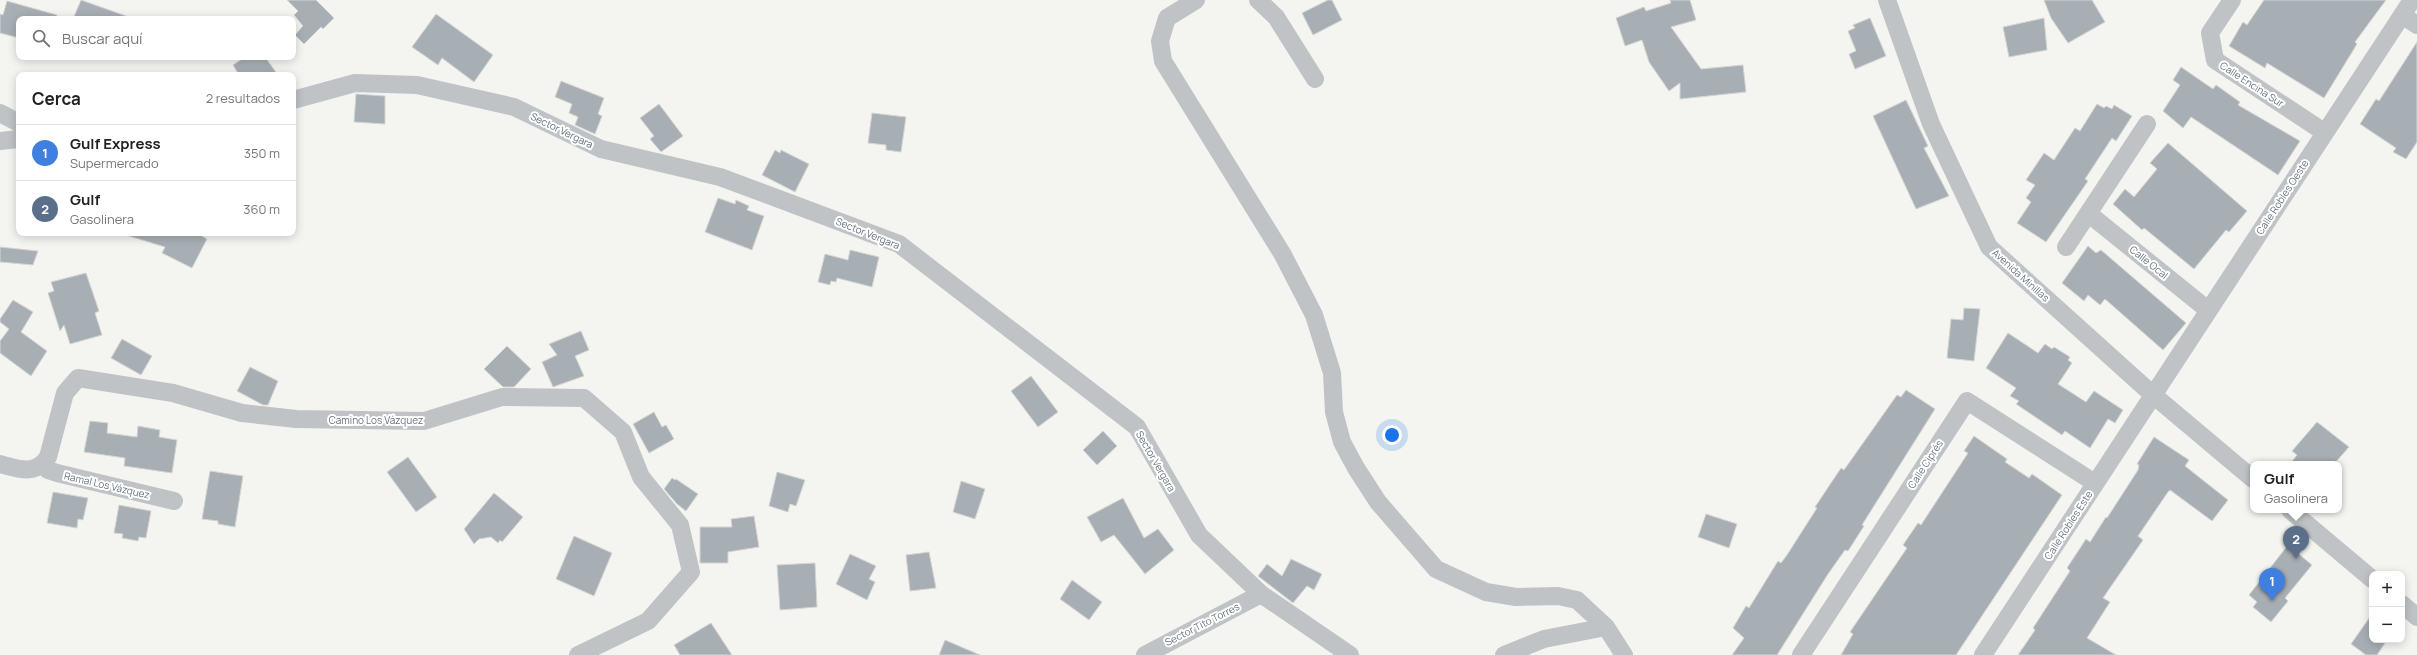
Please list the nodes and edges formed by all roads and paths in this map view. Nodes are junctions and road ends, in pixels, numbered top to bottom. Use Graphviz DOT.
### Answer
graph roads {
  1 [pos="1196,0"];
  2 [pos="1258,0"];
  3 [pos="1887,0"];
  4 [pos="2232,0"];
  5 [pos="2412,0"];
  6 [pos="2410,20"];
  7 [pos="1315,79"];
  8 [pos="296,99"];
  9 [pos="0,113"];
  10 [pos="16,121"];
  11 [pos="2147,124"];
  12 [pos="2324,132"];
  13 [pos="16,138"];
  14 [pos="0,141"];
  15 [pos="2089,214"];
  16 [pos="2066,247"];
  17 [pos="2208,310"];
  18 [pos="2152,394"];
  19 [pos="0,464"];
  20 [pos="43,464"];
  21 [pos="2250,476"];
  22 [pos="2095,483"];
  23 [pos="174,500"];
  24 [pos="2294,513"];
  25 [pos="2369,576"];
  26 [pos="1260,594"];
  27 [pos="2405,607"];
  28 [pos="2417,617"];
  29 [pos="1606,627"];
  30 [pos="578,655"];
  31 [pos="1145,655"];
  32 [pos="1350,655"];
  33 [pos="1504,655"];
  34 [pos="1624,655"];
  35 [pos="1801,655"];
  36 [pos="1983,655"];
  1 -- 29 [label="street"];
  2 -- 7 [label="street"];
  3 -- 18 [label="street, Avenida Minillas"];
  4 -- 12 [label="street, Calle Encina Sur"];
  5 -- 6 [label="street, Calle Robles Oeste"];
  6 -- 12 [label="street, Calle Robles Oeste"];
  8 -- 26 [label="street, Sector Vergara"];
  9 -- 10 [label="street"];
  11 -- 15 [label="street"];
  12 -- 17 [label="street, Calle Robles Oeste"];
  13 -- 14 [label="street"];
  15 -- 16 [label="street"];
  15 -- 17 [label="street, Calle Ocal"];
  17 -- 18 [label="street, Calle Robles Oeste"];
  18 -- 21 [label="street, Avenida Minillas"];
  18 -- 22 [label="street, Calle Robles Este"];
  19 -- 20 [label="street"];
  20 -- 23 [label="street, Ramal Los Vázquez"];
  20 -- 30 [label="street, Camino Los Vázquez"];
  22 -- 35 [label="street, Calle Ciprés"];
  22 -- 36 [label="street, Calle Robles Este"];
  24 -- 25 [label="street"];
  26 -- 31 [label="street, Sector Tito Torres"];
  26 -- 32 [label="street, Sector Vergara"];
  27 -- 28 [label="street"];
  29 -- 33 [label="street"];
  29 -- 34 [label="street"];
}
